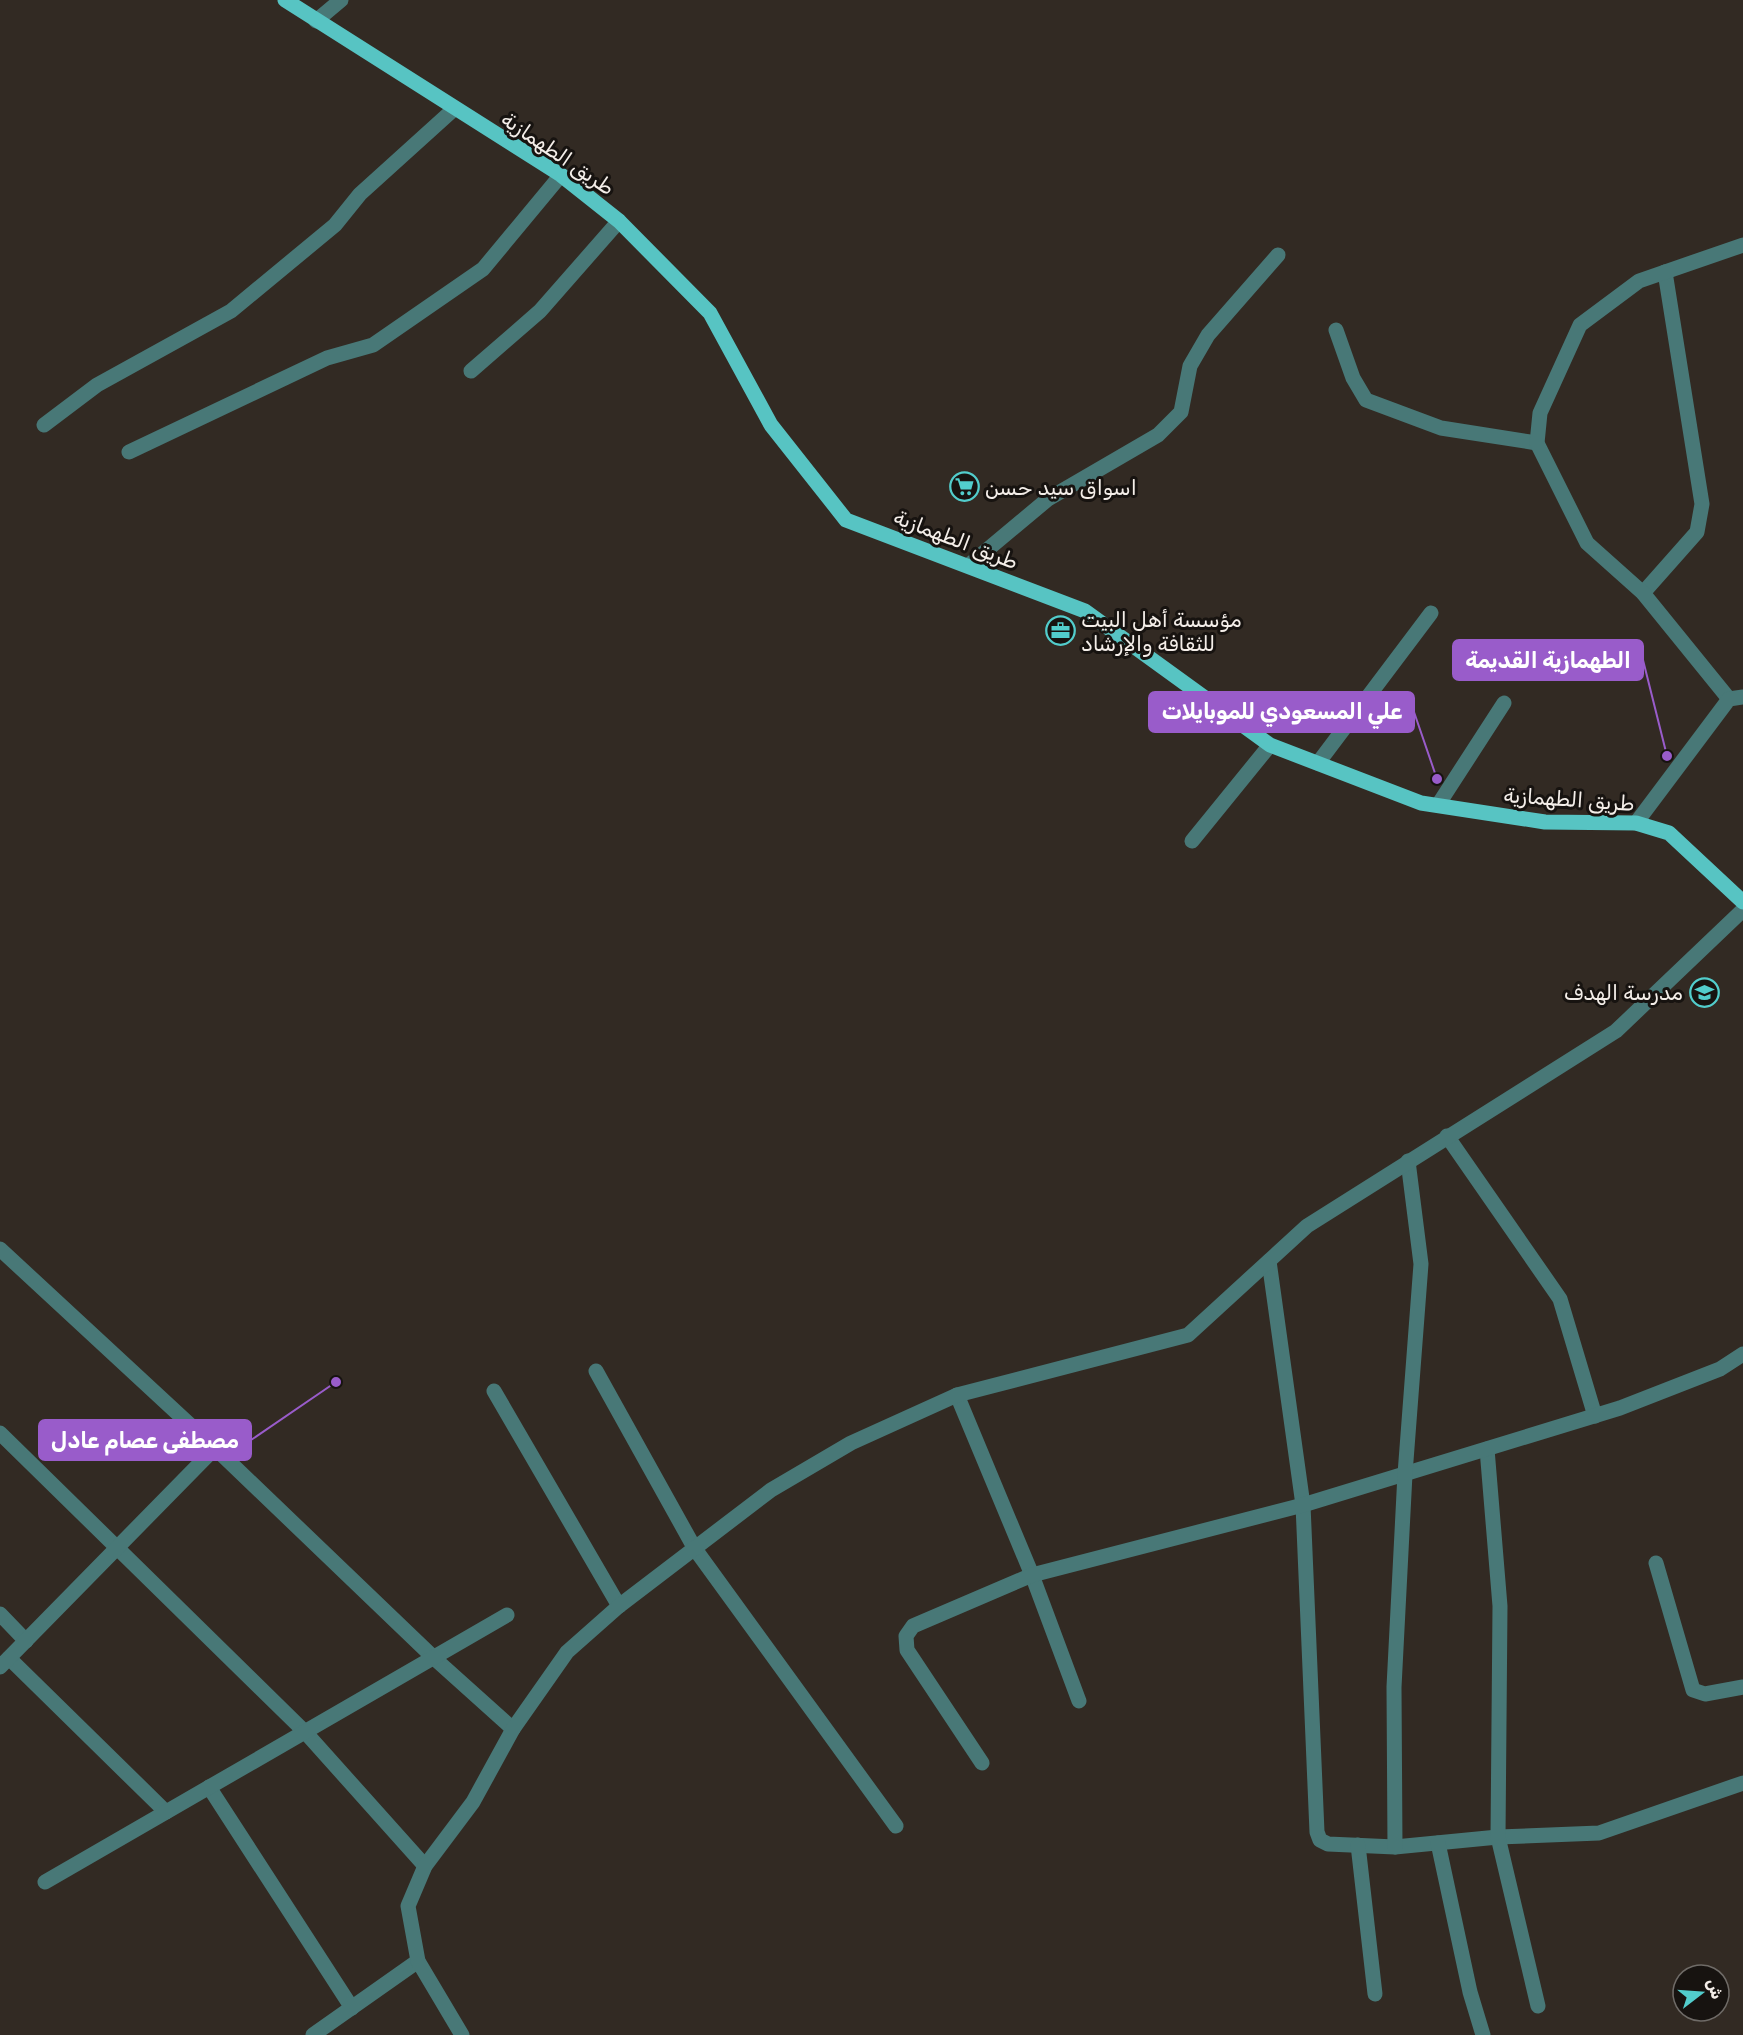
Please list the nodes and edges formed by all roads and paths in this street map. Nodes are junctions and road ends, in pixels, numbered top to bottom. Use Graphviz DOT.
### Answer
graph roads {
  1 [pos="285,0"];
  2 [pos="341,0"];
  3 [pos="316,21"];
  4 [pos="454,109"];
  5 [pos="561,175"];
  6 [pos="619,221"];
  7 [pos="1743,245"];
  8 [pos="1278,255"];
  9 [pos="1665,272"];
  10 [pos="1336,330"];
  11 [pos="471,371"];
  12 [pos="44,424"];
  13 [pos="1537,443"];
  14 [pos="129,452"];
  15 [pos="969,565"];
  16 [pos="1643,593"];
  17 [pos="1431,613"];
  18 [pos="1736,698"];
  19 [pos="1504,703"];
  20 [pos="1270,745"];
  21 [pos="1318,763"];
  22 [pos="1438,805"];
  23 [pos="1636,823"];
  24 [pos="1192,841"];
  25 [pos="1743,902"];
  26 [pos="1743,910"];
  27 [pos="1447,1136"];
  28 [pos="1408,1161"];
  29 [pos="0,1249"];
  30 [pos="1269,1261"];
  31 [pos="1743,1354"];
  32 [pos="597,1371"];
  33 [pos="494,1391"];
  34 [pos="957,1395"];
  35 [pos="1595,1416"];
  36 [pos="0,1433"];
  37 [pos="215,1448"];
  38 [pos="1487,1449"];
  39 [pos="1405,1474"];
  40 [pos="1303,1505"];
  41 [pos="118,1547"];
  42 [pos="695,1548"];
  43 [pos="1656,1563"];
  44 [pos="1032,1575"];
  45 [pos="619,1606"];
  46 [pos="0,1614"];
  47 [pos="507,1615"];
  48 [pos="26,1641"];
  49 [pos="434,1658"];
  50 [pos="5,1663"];
  51 [pos="1743,1687"];
  52 [pos="1079,1701"];
  53 [pos="513,1729"];
  54 [pos="306,1733"];
  55 [pos="982,1762"];
  56 [pos="1743,1783"];
  57 [pos="209,1787"];
  58 [pos="166,1812"];
  59 [pos="896,1826"];
  60 [pos="1498,1837"];
  61 [pos="1438,1843"];
  62 [pos="1358,1845"];
  63 [pos="1395,1847"];
  64 [pos="425,1866"];
  65 [pos="45,1882"];
  66 [pos="417,1961"];
  67 [pos="1375,1994"];
  68 [pos="1538,2006"];
  69 [pos="352,2008"];
  70 [pos="313,2035"];
  71 [pos="462,2035"];
  72 [pos="1483,2035"];
  1 -- 3 [label="main road, طريق الطهمازية"];
  2 -- 3 [label="street"];
  3 -- 4 [label="main road, طريق الطهمازية"];
  4 -- 5 [label="main road, طريق الطهمازية"];
  4 -- 12 [label="street"];
  5 -- 6 [label="main road, طريق الطهمازية"];
  5 -- 14 [label="street"];
  6 -- 11 [label="street"];
  6 -- 15 [label="main road, طريق الطهمازية"];
  7 -- 9 [label="street"];
  8 -- 15 [label="street"];
  9 -- 13 [label="street"];
  9 -- 16 [label="street"];
  10 -- 13 [label="street"];
  13 -- 16 [label="street"];
  15 -- 20 [label="main road, طريق الطهمازية"];
  16 -- 18 [label="street"];
  17 -- 21 [label="street"];
  18 -- 23 [label="street"];
  19 -- 22 [label="street"];
  20 -- 21 [label="main road, طريق الطهمازية"];
  20 -- 24 [label="street"];
  21 -- 22 [label="main road, طريق الطهمازية"];
  22 -- 23 [label="main road, طريق الطهمازية"];
  23 -- 25 [label="main road, طريق الطهمازية"];
  26 -- 27 [label="street"];
  27 -- 28 [label="street"];
  27 -- 35 [label="street"];
  28 -- 30 [label="street"];
  28 -- 39 [label="street"];
  29 -- 37 [label="street"];
  30 -- 34 [label="street"];
  30 -- 40 [label="street"];
  31 -- 35 [label="street"];
  32 -- 42 [label="street"];
  33 -- 45 [label="street"];
  34 -- 42 [label="street"];
  34 -- 44 [label="street"];
  35 -- 38 [label="street"];
  36 -- 41 [label="street"];
  37 -- 41 [label="street"];
  37 -- 49 [label="street"];
  38 -- 39 [label="street"];
  38 -- 60 [label="street"];
  39 -- 40 [label="street"];
  39 -- 63 [label="street"];
  40 -- 44 [label="street"];
  40 -- 62 [label="street"];
  41 -- 48 [label="street"];
  41 -- 54 [label="street"];
  42 -- 45 [label="street"];
  42 -- 59 [label="street"];
  43 -- 51 [label="street"];
  44 -- 52 [label="street"];
  44 -- 55 [label="street"];
  45 -- 53 [label="street"];
  46 -- 48 [label="street"];
  47 -- 49 [label="street"];
  48 -- 50 [label="street"];
  49 -- 53 [label="street"];
  49 -- 54 [label="street"];
  50 -- 58 [label="street"];
  53 -- 64 [label="street"];
  54 -- 57 [label="street"];
  54 -- 64 [label="street"];
  56 -- 60 [label="street"];
  57 -- 58 [label="street"];
  57 -- 69 [label="street"];
  58 -- 65 [label="street"];
  60 -- 61 [label="street"];
  60 -- 68 [label="street"];
  61 -- 63 [label="street"];
  61 -- 72 [label="street"];
  62 -- 63 [label="street"];
  62 -- 67 [label="street"];
  64 -- 66 [label="street"];
  66 -- 69 [label="street"];
  66 -- 71 [label="street"];
  69 -- 70 [label="street"];
}
